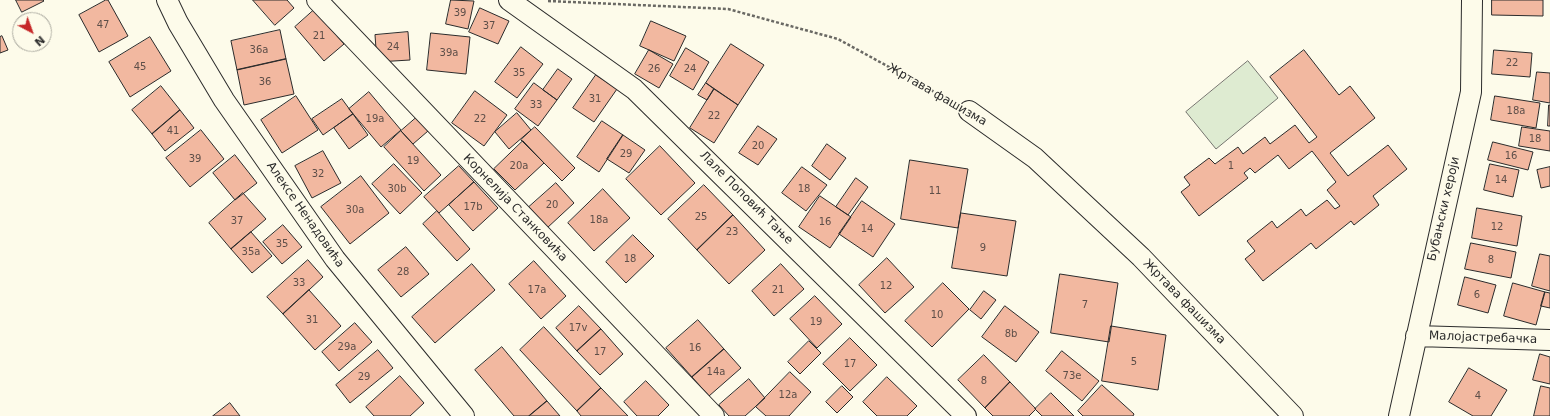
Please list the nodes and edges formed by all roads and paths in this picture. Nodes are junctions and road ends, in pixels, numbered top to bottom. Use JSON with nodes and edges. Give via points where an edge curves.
{"nodes":[{"id":1,"x":167,"y":0,"type":"edge"},
{"id":2,"x":317,"y":0,"type":"edge"},
{"id":3,"x":509,"y":0,"type":"edge"},
{"id":4,"x":1472,"y":0,"type":"edge"},
{"id":5,"x":546,"y":1,"type":"dead end"},
{"id":6,"x":969,"y":111,"type":"joint"},
{"id":7,"x":1416,"y":336,"type":"junction"},
{"id":8,"x":1550,"y":340,"type":"edge"},
{"id":9,"x":464,"y":416,"type":"edge"},
{"id":10,"x":714,"y":416,"type":"edge"},
{"id":11,"x":966,"y":416,"type":"edge"},
{"id":12,"x":1293,"y":416,"type":"edge"},
{"id":13,"x":1399,"y":416,"type":"edge"}],
"edges":[{"from":1,"to":9,"type":"street","name":"Алексе Ненадовића","via":[[224,100],[335,259]]},
{"from":2,"to":10,"type":"street","name":"Корнелија Станковића"},
{"from":3,"to":11,"type":"street","name":"Лале Поповић Тање","via":[[634,89]]},
{"from":4,"to":7,"type":"street","name":"Бубањски хероји","via":[[1471,92]]},
{"from":5,"to":6,"type":"path","name":"Жртава фашизма","via":[[728,10],[838,39]]},
{"from":6,"to":12,"type":"street","name":"Жртава фашизма","via":[[1035,158],[1141,257]]},
{"from":7,"to":8,"type":"street","name":"Малојастребачка"},
{"from":7,"to":13,"type":"street","name":"Бубањски хероји"}]}
